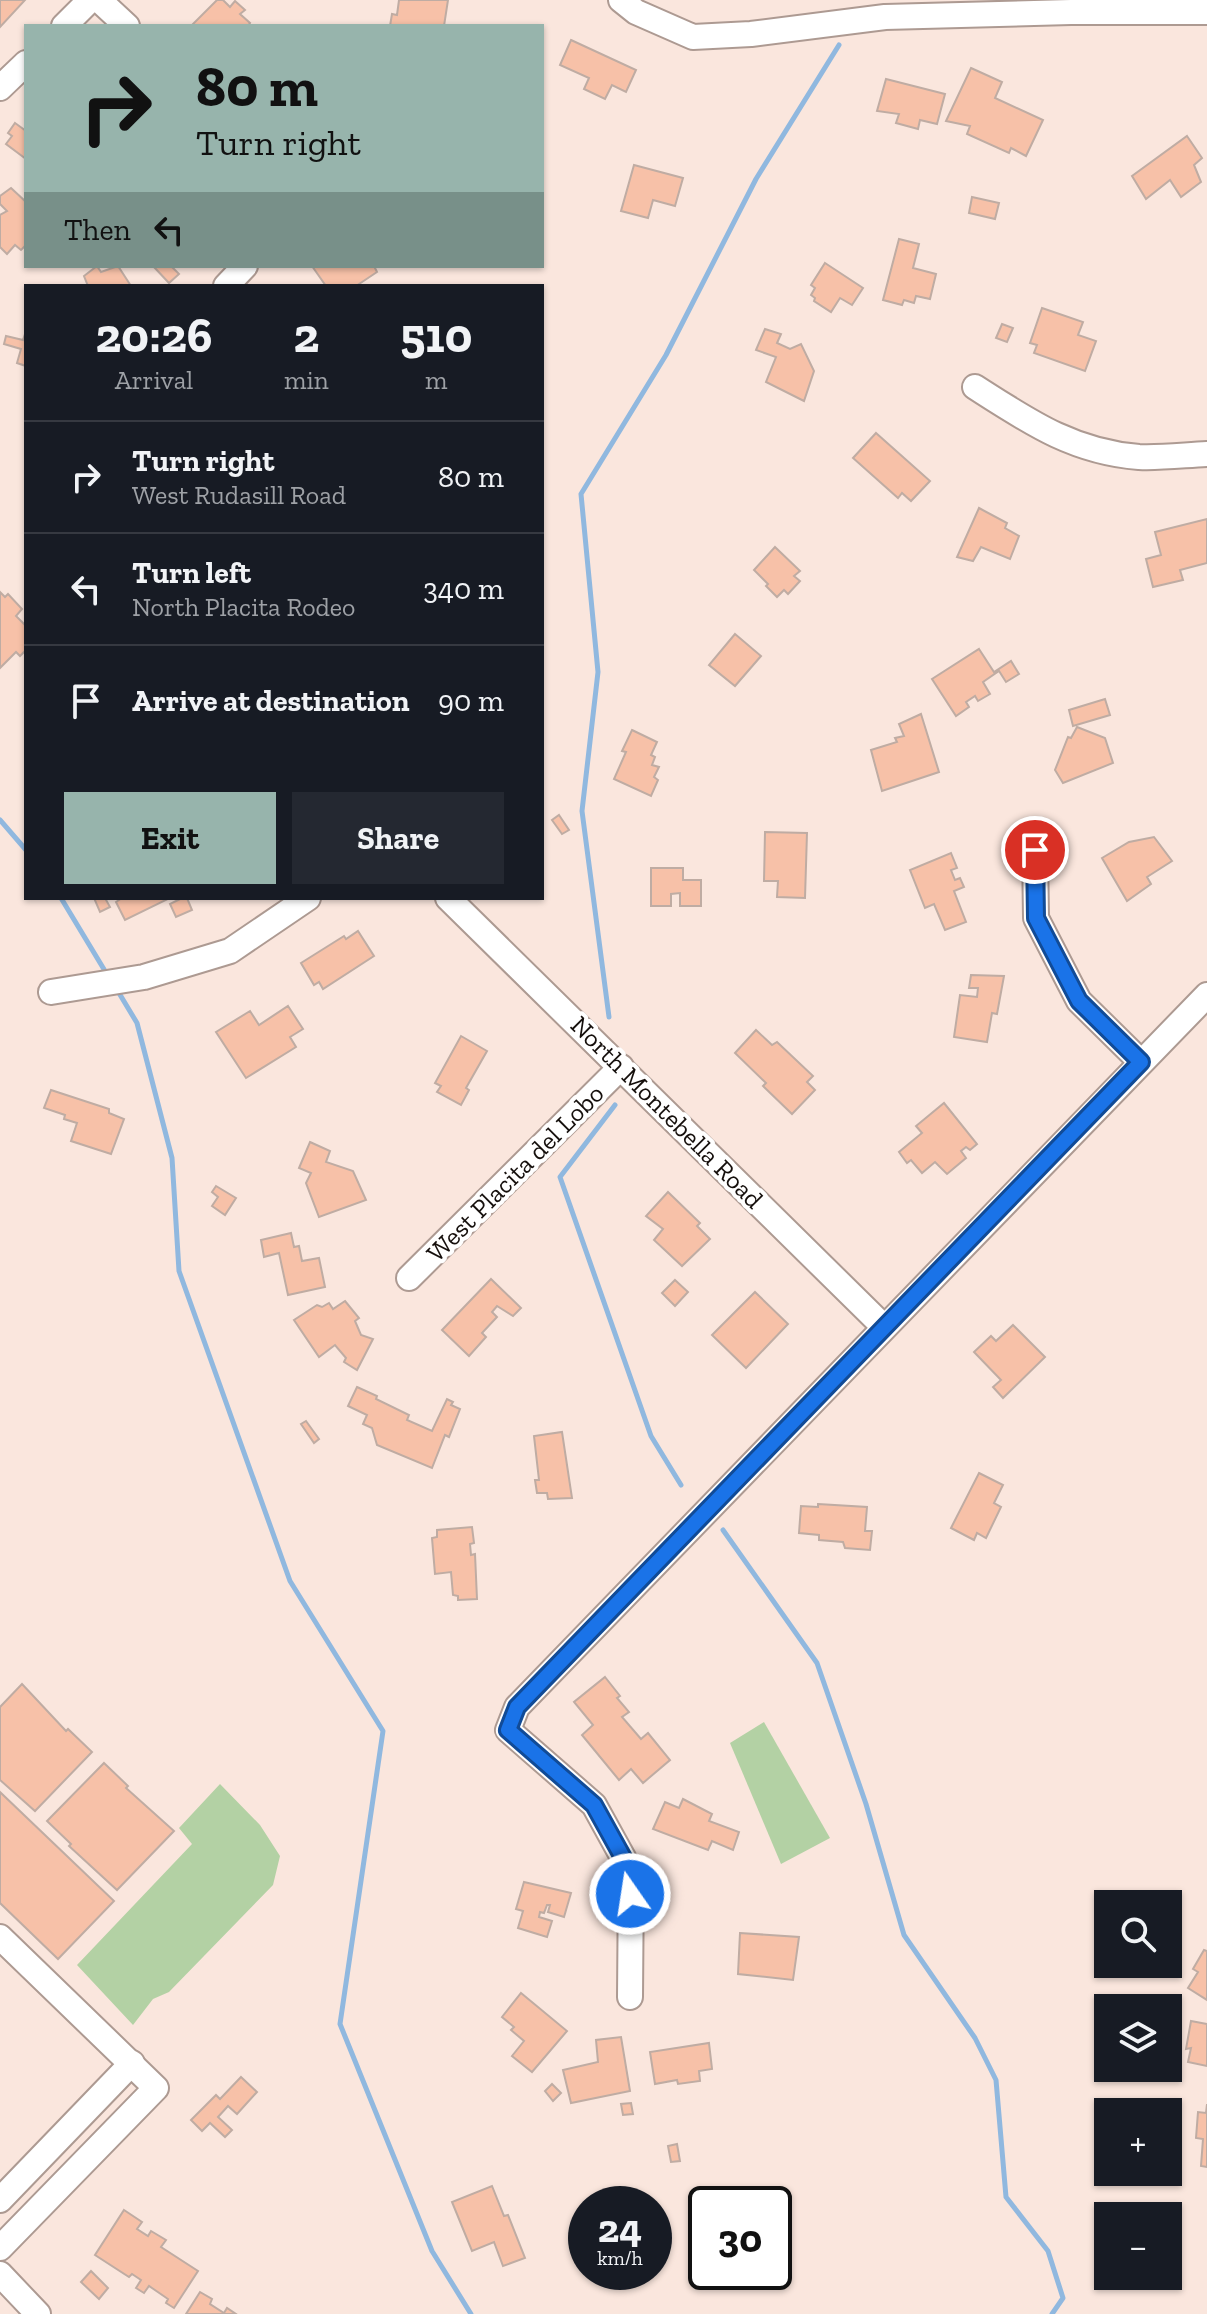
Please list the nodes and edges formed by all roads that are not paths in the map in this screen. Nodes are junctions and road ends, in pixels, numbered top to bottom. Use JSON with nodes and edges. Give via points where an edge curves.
{"nodes":[{"id":1,"x":90,"y":0,"type":"edge"},
{"id":2,"x":99,"y":0,"type":"edge"},
{"id":3,"x":633,"y":4,"type":"edge"},
{"id":4,"x":1070,"y":6,"type":"edge"},
{"id":5,"x":1207,"y":12,"type":"edge"},
{"id":6,"x":66,"y":24,"type":"edge"},
{"id":7,"x":125,"y":24,"type":"edge"},
{"id":8,"x":24,"y":65,"type":"edge"},
{"id":9,"x":0,"y":88,"type":"edge"},
{"id":10,"x":243,"y":268,"type":"edge"},
{"id":11,"x":228,"y":284,"type":"edge"},
{"id":12,"x":975,"y":387,"type":"dead end"},
{"id":13,"x":1207,"y":454,"type":"edge"},
{"id":14,"x":1035,"y":850,"type":"dead end"},
{"id":15,"x":305,"y":900,"type":"edge"},
{"id":16,"x":455,"y":900,"type":"edge"},
{"id":17,"x":51,"y":992,"type":"dead end"},
{"id":18,"x":1207,"y":995,"type":"edge"},
{"id":19,"x":1141,"y":1062,"type":"junction"},
{"id":20,"x":621,"y":1067,"type":"junction"},
{"id":21,"x":409,"y":1278,"type":"dead end"},
{"id":22,"x":884,"y":1327,"type":"junction"},
{"id":23,"x":0,"y":1937,"type":"edge"},
{"id":24,"x":630,"y":1997,"type":"dead end"},
{"id":25,"x":132,"y":2063,"type":"junction"},
{"id":26,"x":0,"y":2200,"type":"edge"},
{"id":27,"x":0,"y":2248,"type":"edge"},
{"id":28,"x":0,"y":2274,"type":"edge"},
{"id":29,"x":38,"y":2314,"type":"edge"}],
"edges":[{"from":1,"to":6,"type":"street"},
{"from":2,"to":7,"type":"street"},
{"from":3,"to":4,"type":"street","via":[[693,37],[885,17]]},
{"from":4,"to":5,"type":"street"},
{"from":8,"to":9,"type":"street"},
{"from":10,"to":11,"type":"street"},
{"from":12,"to":13,"type":"street","via":[[1071,443],[1138,457]]},
{"from":14,"to":19,"type":"street","via":[[1036,918],[1079,1001]]},
{"from":15,"to":17,"type":"street","via":[[230,951],[144,977]]},
{"from":16,"to":20,"type":"street","name":"North Montebella Road"},
{"from":18,"to":19,"type":"street"},
{"from":19,"to":22,"type":"street"},
{"from":20,"to":21,"type":"street","name":"West Placita del Lobo"},
{"from":20,"to":22,"type":"street","name":"North Montebella Road"},
{"from":22,"to":24,"type":"street","via":[[517,1707],[508,1730],[594,1805],[631,1872]]},
{"from":23,"to":25,"type":"street"},
{"from":25,"to":26,"type":"street"},
{"from":25,"to":27,"type":"street","via":[[156,2088]]},
{"from":28,"to":29,"type":"street"}]}
